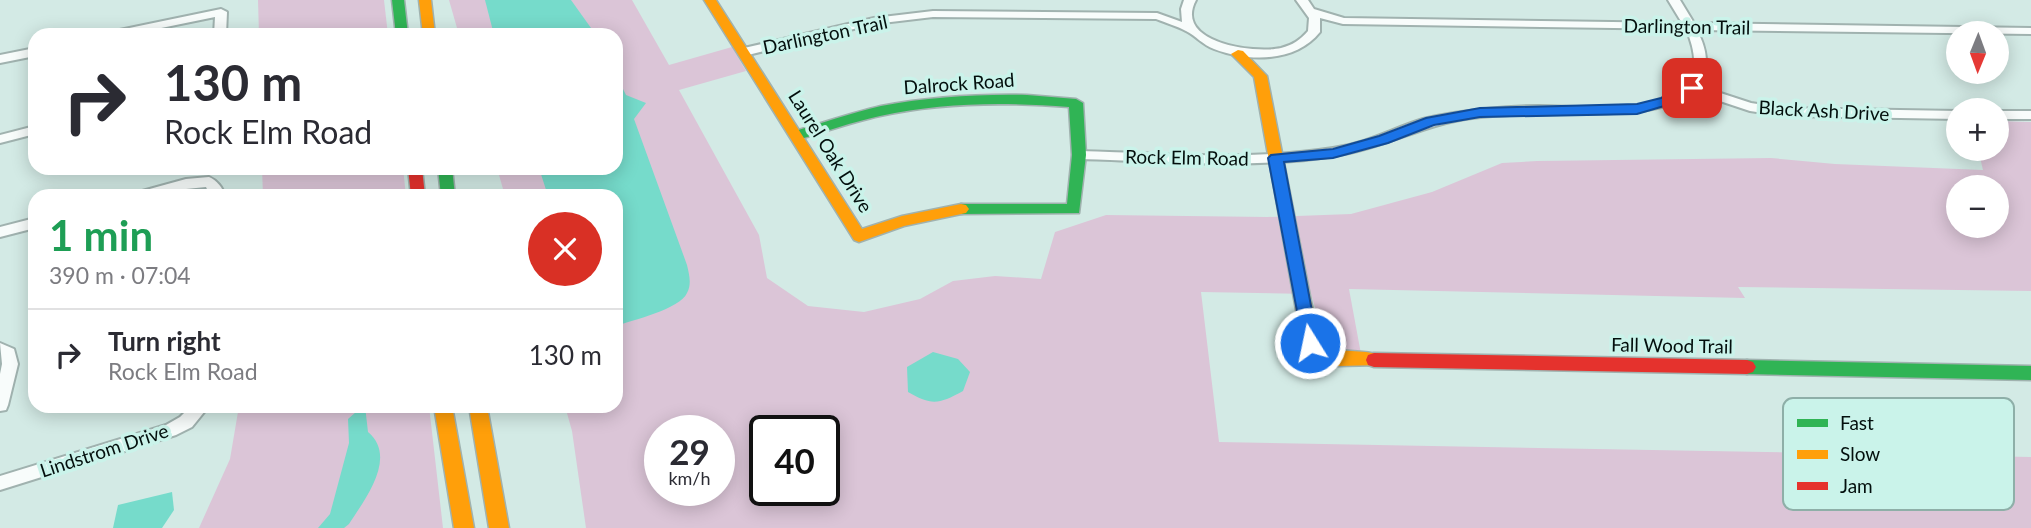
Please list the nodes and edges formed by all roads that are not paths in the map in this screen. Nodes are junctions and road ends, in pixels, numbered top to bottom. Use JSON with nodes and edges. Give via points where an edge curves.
{"nodes":[{"id":1,"x":398,"y":0,"type":"edge"},
{"id":2,"x":425,"y":0,"type":"edge"},
{"id":3,"x":710,"y":0,"type":"edge"},
{"id":4,"x":1302,"y":0,"type":"edge"},
{"id":5,"x":1674,"y":0,"type":"edge"},
{"id":6,"x":1188,"y":2,"type":"edge"},
{"id":7,"x":1312,"y":12,"type":"junction"},
{"id":8,"x":1157,"y":16,"type":"junction"},
{"id":9,"x":1343,"y":21,"type":"junction"},
{"id":10,"x":1690,"y":26,"type":"junction"},
{"id":11,"x":144,"y":28,"type":"edge"},
{"id":12,"x":220,"y":28,"type":"edge"},
{"id":13,"x":401,"y":28,"type":"edge"},
{"id":14,"x":428,"y":28,"type":"edge"},
{"id":15,"x":1191,"y":29,"type":"junction"},
{"id":16,"x":1313,"y":31,"type":"junction"},
{"id":17,"x":2031,"y":31,"type":"edge"},
{"id":18,"x":744,"y":52,"type":"junction"},
{"id":19,"x":28,"y":53,"type":"edge"},
{"id":20,"x":1238,"y":54,"type":"junction"},
{"id":21,"x":1274,"y":55,"type":"junction"},
{"id":22,"x":0,"y":59,"type":"edge"},
{"id":23,"x":1260,"y":76,"type":"junction"},
{"id":24,"x":1692,"y":88,"type":"junction"},
{"id":25,"x":1946,"y":115,"type":"edge"},
{"id":26,"x":2009,"y":115,"type":"edge"},
{"id":27,"x":2031,"y":115,"type":"edge"},
{"id":28,"x":28,"y":132,"type":"edge"},
{"id":29,"x":797,"y":135,"type":"junction"},
{"id":30,"x":0,"y":139,"type":"edge"},
{"id":31,"x":1079,"y":155,"type":"junction"},
{"id":32,"x":1276,"y":158,"type":"junction"},
{"id":33,"x":167,"y":189,"type":"edge"},
{"id":34,"x":215,"y":189,"type":"edge"},
{"id":35,"x":28,"y":225,"type":"edge"},
{"id":36,"x":0,"y":232,"type":"edge"},
{"id":37,"x":0,"y":349,"type":"edge"},
{"id":38,"x":2031,"y":373,"type":"edge"},
{"id":39,"x":0,"y":405,"type":"edge"},
{"id":40,"x":194,"y":413,"type":"edge"},
{"id":41,"x":444,"y":413,"type":"edge"},
{"id":42,"x":479,"y":413,"type":"edge"},
{"id":43,"x":0,"y":483,"type":"edge"},
{"id":44,"x":464,"y":528,"type":"edge"},
{"id":45,"x":499,"y":528,"type":"edge"}],
"edges":[{"from":1,"to":13,"type":"street"},
{"from":2,"to":14,"type":"street"},
{"from":3,"to":18,"type":"street","name":"Laurel Oak Drive"},
{"from":4,"to":7,"type":"street"},
{"from":5,"to":10,"type":"street"},
{"from":6,"to":8,"type":"street","name":"Darlington Trail"},
{"from":6,"to":15,"type":"street","via":[[1186,20]]},
{"from":7,"to":9,"type":"street","name":"Darlington Trail"},
{"from":7,"to":16,"type":"street"},
{"from":8,"to":15,"type":"street","name":"Darlington Trail"},
{"from":8,"to":18,"type":"street","name":"Darlington Trail","via":[[933,14],[874,21]]},
{"from":9,"to":10,"type":"street","name":"Darlington Trail"},
{"from":9,"to":16,"type":"street","name":"Darlington Trail"},
{"from":10,"to":17,"type":"street","name":"Darlington Trail"},
{"from":10,"to":24,"type":"street","via":[[1701,60]]},
{"from":11,"to":12,"type":"street","via":[[221,12]]},
{"from":15,"to":20,"type":"street","name":"Darlington Trail","via":[[1202,40]]},
{"from":16,"to":21,"type":"street","name":"Darlington Trail","via":[[1300,46]]},
{"from":18,"to":29,"type":"street","name":"Laurel Oak Drive"},
{"from":19,"to":22,"type":"street"},
{"from":20,"to":21,"type":"street","name":"Darlington Trail"},
{"from":20,"to":23,"type":"street"},
{"from":21,"to":23,"type":"street"},
{"from":23,"to":32,"type":"street"},
{"from":24,"to":25,"type":"street","name":"Black Ash Drive","via":[[1750,107],[1784,112]]},
{"from":24,"to":32,"type":"street","name":"Rock Elm Road","via":[[1637,109],[1480,113],[1431,121],[1333,153]]},
{"from":26,"to":27,"type":"street"},
{"from":28,"to":30,"type":"street"},
{"from":29,"to":31,"type":"street","name":"Dalrock Road","via":[[883,110],[946,101],[1068,102],[1076,103]]},
{"from":29,"to":31,"type":"street","name":"Laurel Oak Drive","via":[[859,236],[958,209],[1074,209]]},
{"from":31,"to":32,"type":"street","name":"Rock Elm Road"},
{"from":32,"to":38,"type":"street","name":"Fall Wood Trail","via":[[1310,343],[1314,352],[1338,359]]},
{"from":33,"to":34,"type":"street","via":[[209,182]]},
{"from":35,"to":36,"type":"street"},
{"from":37,"to":39,"type":"street","via":[[9,353],[10,364]]},
{"from":40,"to":43,"type":"street","name":"Lindstrom Drive","via":[[170,430]]},
{"from":41,"to":44,"type":"street"},
{"from":42,"to":45,"type":"street"}]}
